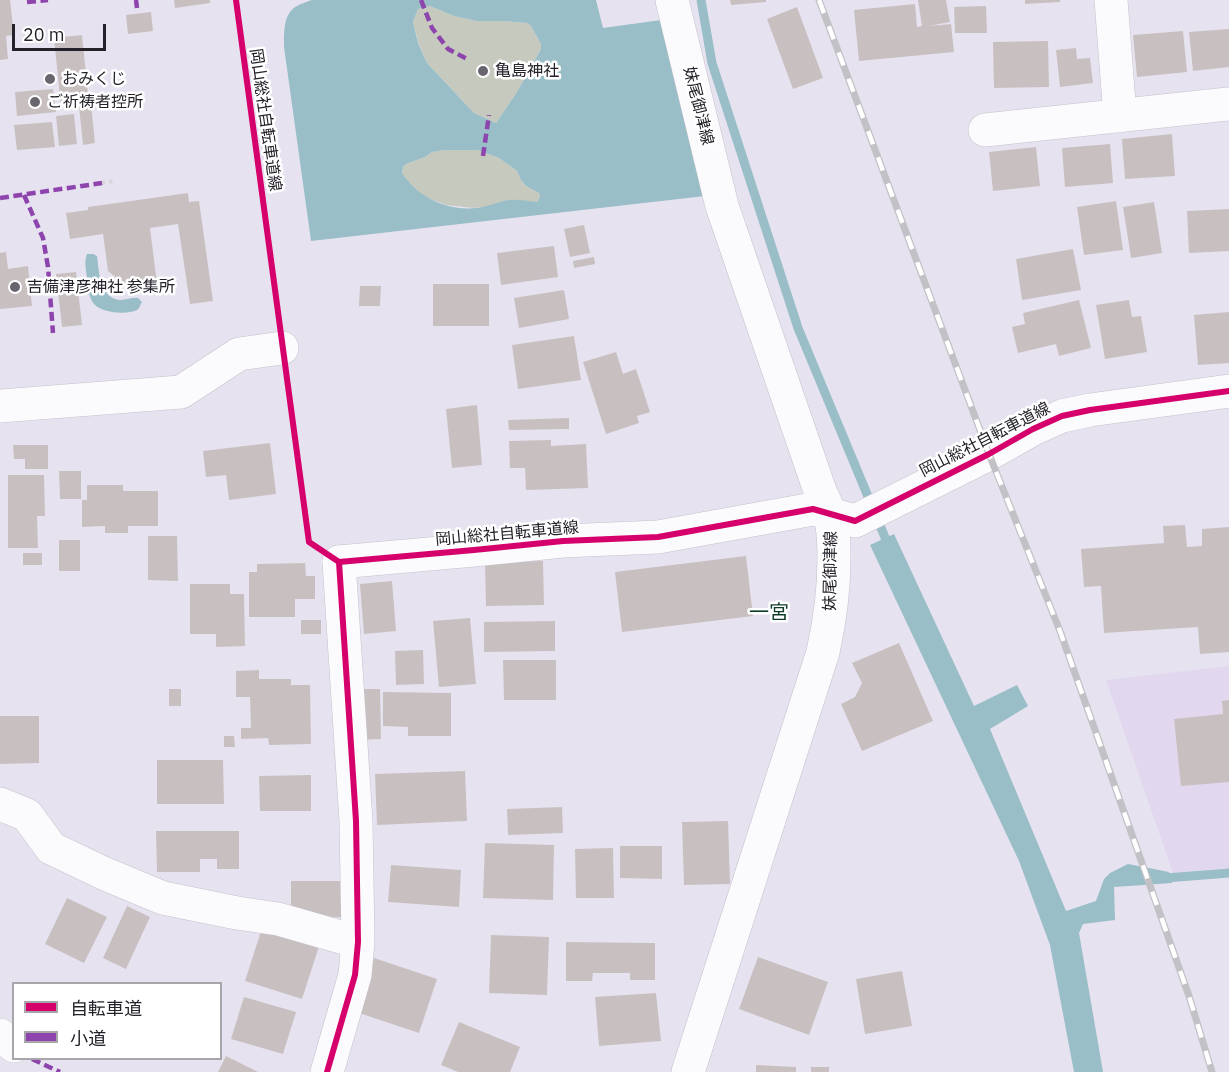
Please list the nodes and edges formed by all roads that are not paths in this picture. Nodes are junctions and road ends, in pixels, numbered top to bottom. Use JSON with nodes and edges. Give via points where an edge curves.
{"nodes":[{"id":1,"x":672,"y":0,"type":"edge"},
{"id":2,"x":1111,"y":0,"type":"edge"},
{"id":3,"x":1228,"y":104,"type":"edge"},
{"id":4,"x":1120,"y":116,"type":"junction"},
{"id":5,"x":985,"y":130,"type":"dead end"},
{"id":6,"x":282,"y":348,"type":"dead end"},
{"id":7,"x":1229,"y":391,"type":"edge"},
{"id":8,"x":0,"y":406,"type":"edge"},
{"id":9,"x":843,"y":518,"type":"junction"},
{"id":10,"x":0,"y":804,"type":"edge"},
{"id":11,"x":358,"y":942,"type":"junction"},
{"id":12,"x":0,"y":1035,"type":"edge"},
{"id":13,"x":12,"y":1044,"type":"edge"},
{"id":14,"x":327,"y":1072,"type":"edge"},
{"id":15,"x":688,"y":1072,"type":"edge"}],
"edges":[{"from":1,"to":9,"type":"main road","name":"妹尾御津線","via":[[722,206],[816,480]]},
{"from":2,"to":4,"type":"main road"},
{"from":3,"to":4,"type":"main road"},
{"from":4,"to":5,"type":"main road"},
{"from":6,"to":8,"type":"main road","via":[[238,354],[181,392]]},
{"from":7,"to":9,"type":"main road","name":"岡山総社自転車道線","via":[[1062,416],[894,502]]},
{"from":9,"to":11,"type":"main road","name":"岡山総社自転車道線","via":[[813,509],[657,537],[562,541],[339,562],[356,821]]},
{"from":9,"to":15,"type":"main road","name":"妹尾御津線","via":[[833,537],[834,591],[823,652]]},
{"from":10,"to":11,"type":"main road","via":[[27,815],[51,848],[164,898],[278,919]]},
{"from":11,"to":14,"type":"main road","via":[[355,975]]},
{"from":12,"to":13,"type":"main road"}]}
